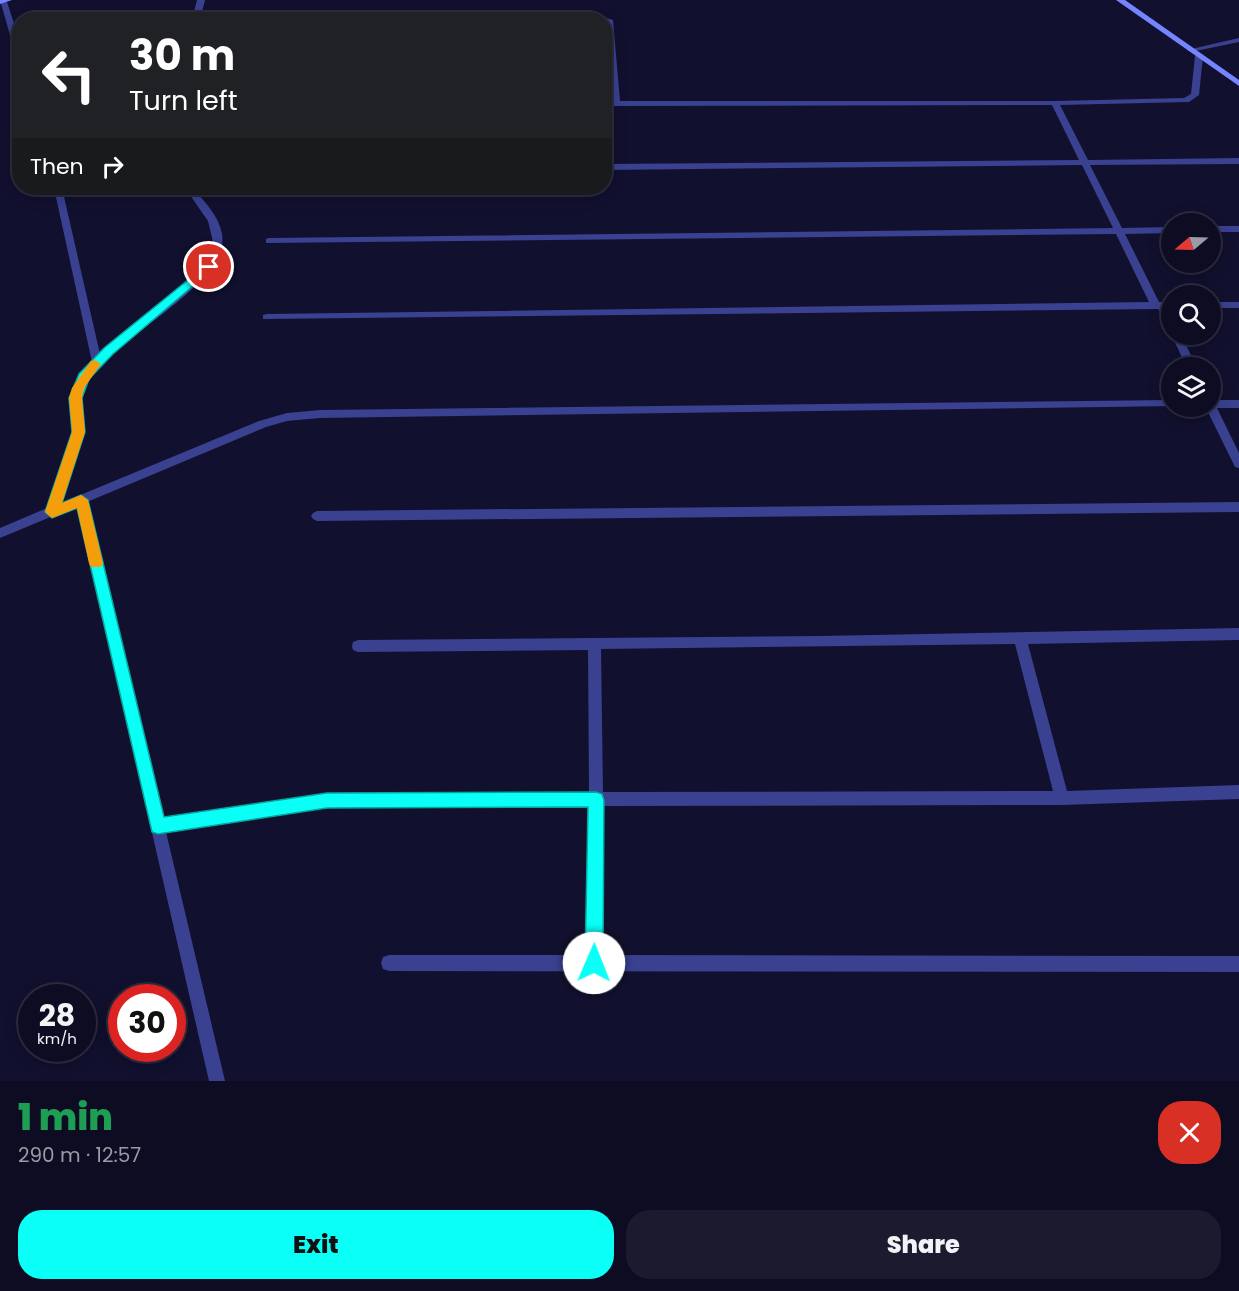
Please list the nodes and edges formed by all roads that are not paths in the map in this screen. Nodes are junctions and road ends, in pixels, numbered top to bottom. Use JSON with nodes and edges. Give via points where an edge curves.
{"nodes":[{"id":1,"x":1120,"y":0,"type":"edge"},
{"id":2,"x":4,"y":1,"type":"edge"},
{"id":3,"x":12,"y":28,"type":"edge"},
{"id":4,"x":1239,"y":40,"type":"edge"},
{"id":5,"x":1195,"y":53,"type":"junction"},
{"id":6,"x":612,"y":56,"type":"edge"},
{"id":7,"x":1239,"y":84,"type":"edge"},
{"id":8,"x":1055,"y":103,"type":"junction"},
{"id":9,"x":612,"y":104,"type":"edge"},
{"id":10,"x":616,"y":104,"type":"junction"},
{"id":11,"x":1239,"y":161,"type":"edge"},
{"id":12,"x":1085,"y":162,"type":"junction"},
{"id":13,"x":612,"y":167,"type":"edge"},
{"id":14,"x":60,"y":195,"type":"edge"},
{"id":15,"x":194,"y":195,"type":"edge"},
{"id":16,"x":1221,"y":229,"type":"edge"},
{"id":17,"x":1239,"y":229,"type":"edge"},
{"id":18,"x":1119,"y":230,"type":"junction"},
{"id":19,"x":1161,"y":230,"type":"edge"},
{"id":20,"x":269,"y":241,"type":"dead end"},
{"id":21,"x":1161,"y":303,"type":"edge"},
{"id":22,"x":1221,"y":305,"type":"edge"},
{"id":23,"x":1239,"y":305,"type":"edge"},
{"id":24,"x":1161,"y":306,"type":"edge"},
{"id":25,"x":267,"y":317,"type":"dead end"},
{"id":26,"x":97,"y":362,"type":"junction"},
{"id":27,"x":1161,"y":404,"type":"edge"},
{"id":28,"x":1239,"y":404,"type":"edge"},
{"id":29,"x":1221,"y":405,"type":"edge"},
{"id":30,"x":1216,"y":417,"type":"edge"},
{"id":31,"x":1239,"y":465,"type":"edge"},
{"id":32,"x":81,"y":500,"type":"junction"},
{"id":33,"x":1239,"y":507,"type":"edge"},
{"id":34,"x":52,"y":512,"type":"junction"},
{"id":35,"x":317,"y":516,"type":"dead end"},
{"id":36,"x":0,"y":533,"type":"edge"},
{"id":37,"x":1239,"y":634,"type":"edge"},
{"id":38,"x":1020,"y":638,"type":"junction"},
{"id":39,"x":594,"y":644,"type":"junction"},
{"id":40,"x":358,"y":646,"type":"dead end"},
{"id":41,"x":1239,"y":792,"type":"edge"},
{"id":42,"x":1062,"y":798,"type":"junction"},
{"id":43,"x":596,"y":800,"type":"junction"},
{"id":44,"x":158,"y":826,"type":"junction"},
{"id":45,"x":389,"y":963,"type":"dead end"},
{"id":46,"x":594,"y":963,"type":"junction"},
{"id":47,"x":1239,"y":964,"type":"edge"},
{"id":48,"x":217,"y":1081,"type":"edge"}],
"edges":[{"from":1,"to":5,"type":"street"},
{"from":2,"to":3,"type":"street"},
{"from":4,"to":5,"type":"street"},
{"from":5,"to":7,"type":"street"},
{"from":5,"to":8,"type":"street","via":[[1192,98]]},
{"from":6,"to":10,"type":"street"},
{"from":8,"to":10,"type":"street"},
{"from":8,"to":12,"type":"street"},
{"from":9,"to":10,"type":"street"},
{"from":11,"to":12,"type":"street"},
{"from":12,"to":13,"type":"street"},
{"from":12,"to":18,"type":"street"},
{"from":14,"to":26,"type":"street"},
{"from":15,"to":26,"type":"street","via":[[218,229],[209,267]]},
{"from":16,"to":17,"type":"street"},
{"from":18,"to":19,"type":"street"},
{"from":18,"to":20,"type":"street"},
{"from":18,"to":21,"type":"street"},
{"from":22,"to":23,"type":"street"},
{"from":24,"to":25,"type":"street"},
{"from":26,"to":34,"type":"street","via":[[75,398],[78,432]]},
{"from":27,"to":32,"type":"street","via":[[320,414],[263,424]]},
{"from":28,"to":29,"type":"street"},
{"from":30,"to":31,"type":"street"},
{"from":32,"to":34,"type":"street"},
{"from":32,"to":44,"type":"street"},
{"from":33,"to":35,"type":"street"},
{"from":34,"to":36,"type":"street"},
{"from":37,"to":38,"type":"street"},
{"from":38,"to":39,"type":"street"},
{"from":38,"to":42,"type":"street"},
{"from":39,"to":40,"type":"street"},
{"from":39,"to":43,"type":"street"},
{"from":41,"to":42,"type":"street"},
{"from":42,"to":43,"type":"street"},
{"from":43,"to":44,"type":"street","via":[[327,800]]},
{"from":43,"to":46,"type":"street"},
{"from":44,"to":48,"type":"street"},
{"from":45,"to":46,"type":"street"},
{"from":46,"to":47,"type":"street"}]}
